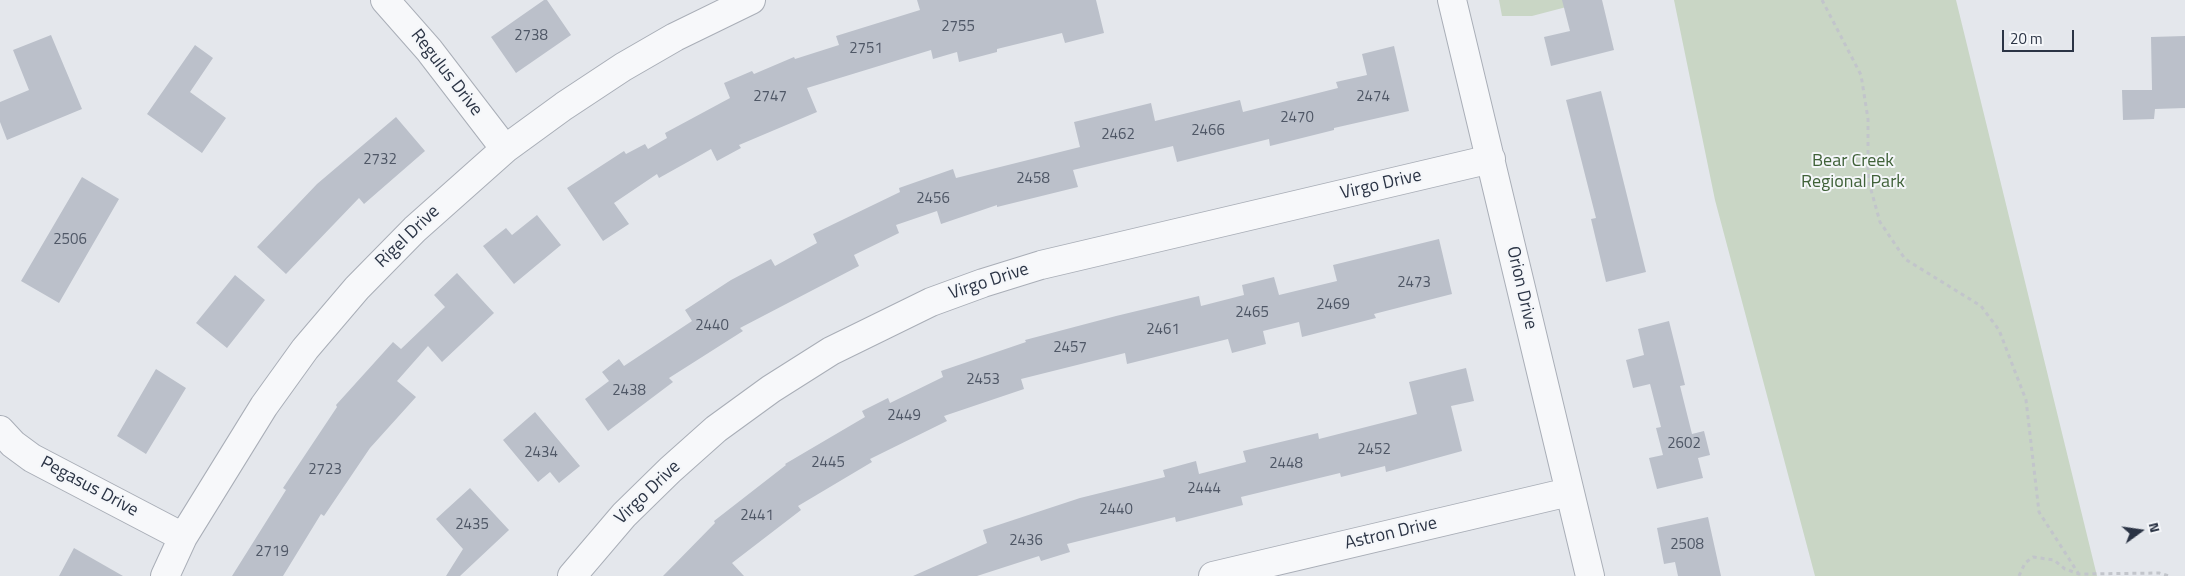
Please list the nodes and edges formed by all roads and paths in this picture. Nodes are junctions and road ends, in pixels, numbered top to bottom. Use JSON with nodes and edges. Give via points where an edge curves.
{"nodes":[{"id":1,"x":385,"y":0,"type":"edge"},
{"id":2,"x":751,"y":0,"type":"edge"},
{"id":3,"x":1452,"y":0,"type":"edge"},
{"id":4,"x":1822,"y":0,"type":"edge"},
{"id":5,"x":505,"y":149,"type":"junction"},
{"id":6,"x":1491,"y":159,"type":"junction"},
{"id":7,"x":0,"y":430,"type":"edge"},
{"id":8,"x":1569,"y":492,"type":"junction"},
{"id":9,"x":183,"y":537,"type":"junction"},
{"id":10,"x":2079,"y":575,"type":"edge"},
{"id":11,"x":165,"y":576,"type":"edge"},
{"id":12,"x":572,"y":576,"type":"edge"},
{"id":13,"x":1213,"y":576,"type":"edge"},
{"id":14,"x":1590,"y":576,"type":"edge"},
{"id":15,"x":2019,"y":576,"type":"edge"},
{"id":16,"x":2169,"y":576,"type":"edge"}],
"edges":[{"from":1,"to":5,"type":"street","name":"Regulus Drive","via":[[429,50]]},
{"from":2,"to":5,"type":"street","name":"Rigel Drive","via":[[675,37],[623,68]]},
{"from":3,"to":6,"type":"street","name":"Orion Drive"},
{"from":4,"to":10,"type":"path","via":[[1861,75],[1868,119],[1868,179],[1880,222],[1905,259],[1981,306],[1999,330],[2026,400],[2039,512]]},
{"from":5,"to":9,"type":"street","name":"Rigel Drive","via":[[415,229],[357,288],[306,349],[264,406]]},
{"from":6,"to":8,"type":"street","name":"Orion Drive"},
{"from":6,"to":12,"type":"street","name":"Virgo Drive","via":[[1040,265],[930,302],[832,351],[771,389],[716,429],[624,515]]},
{"from":7,"to":9,"type":"street","name":"Pegasus Drive","via":[[32,458]]},
{"from":8,"to":13,"type":"street","name":"Astron Drive"},
{"from":8,"to":14,"type":"street","name":"Orion Drive"},
{"from":9,"to":11,"type":"street","name":"Rigel Drive"},
{"from":10,"to":15,"type":"path","via":[[2054,560],[2033,557],[2025,563]]},
{"from":10,"to":16,"type":"path","via":[[2159,573]]}]}
